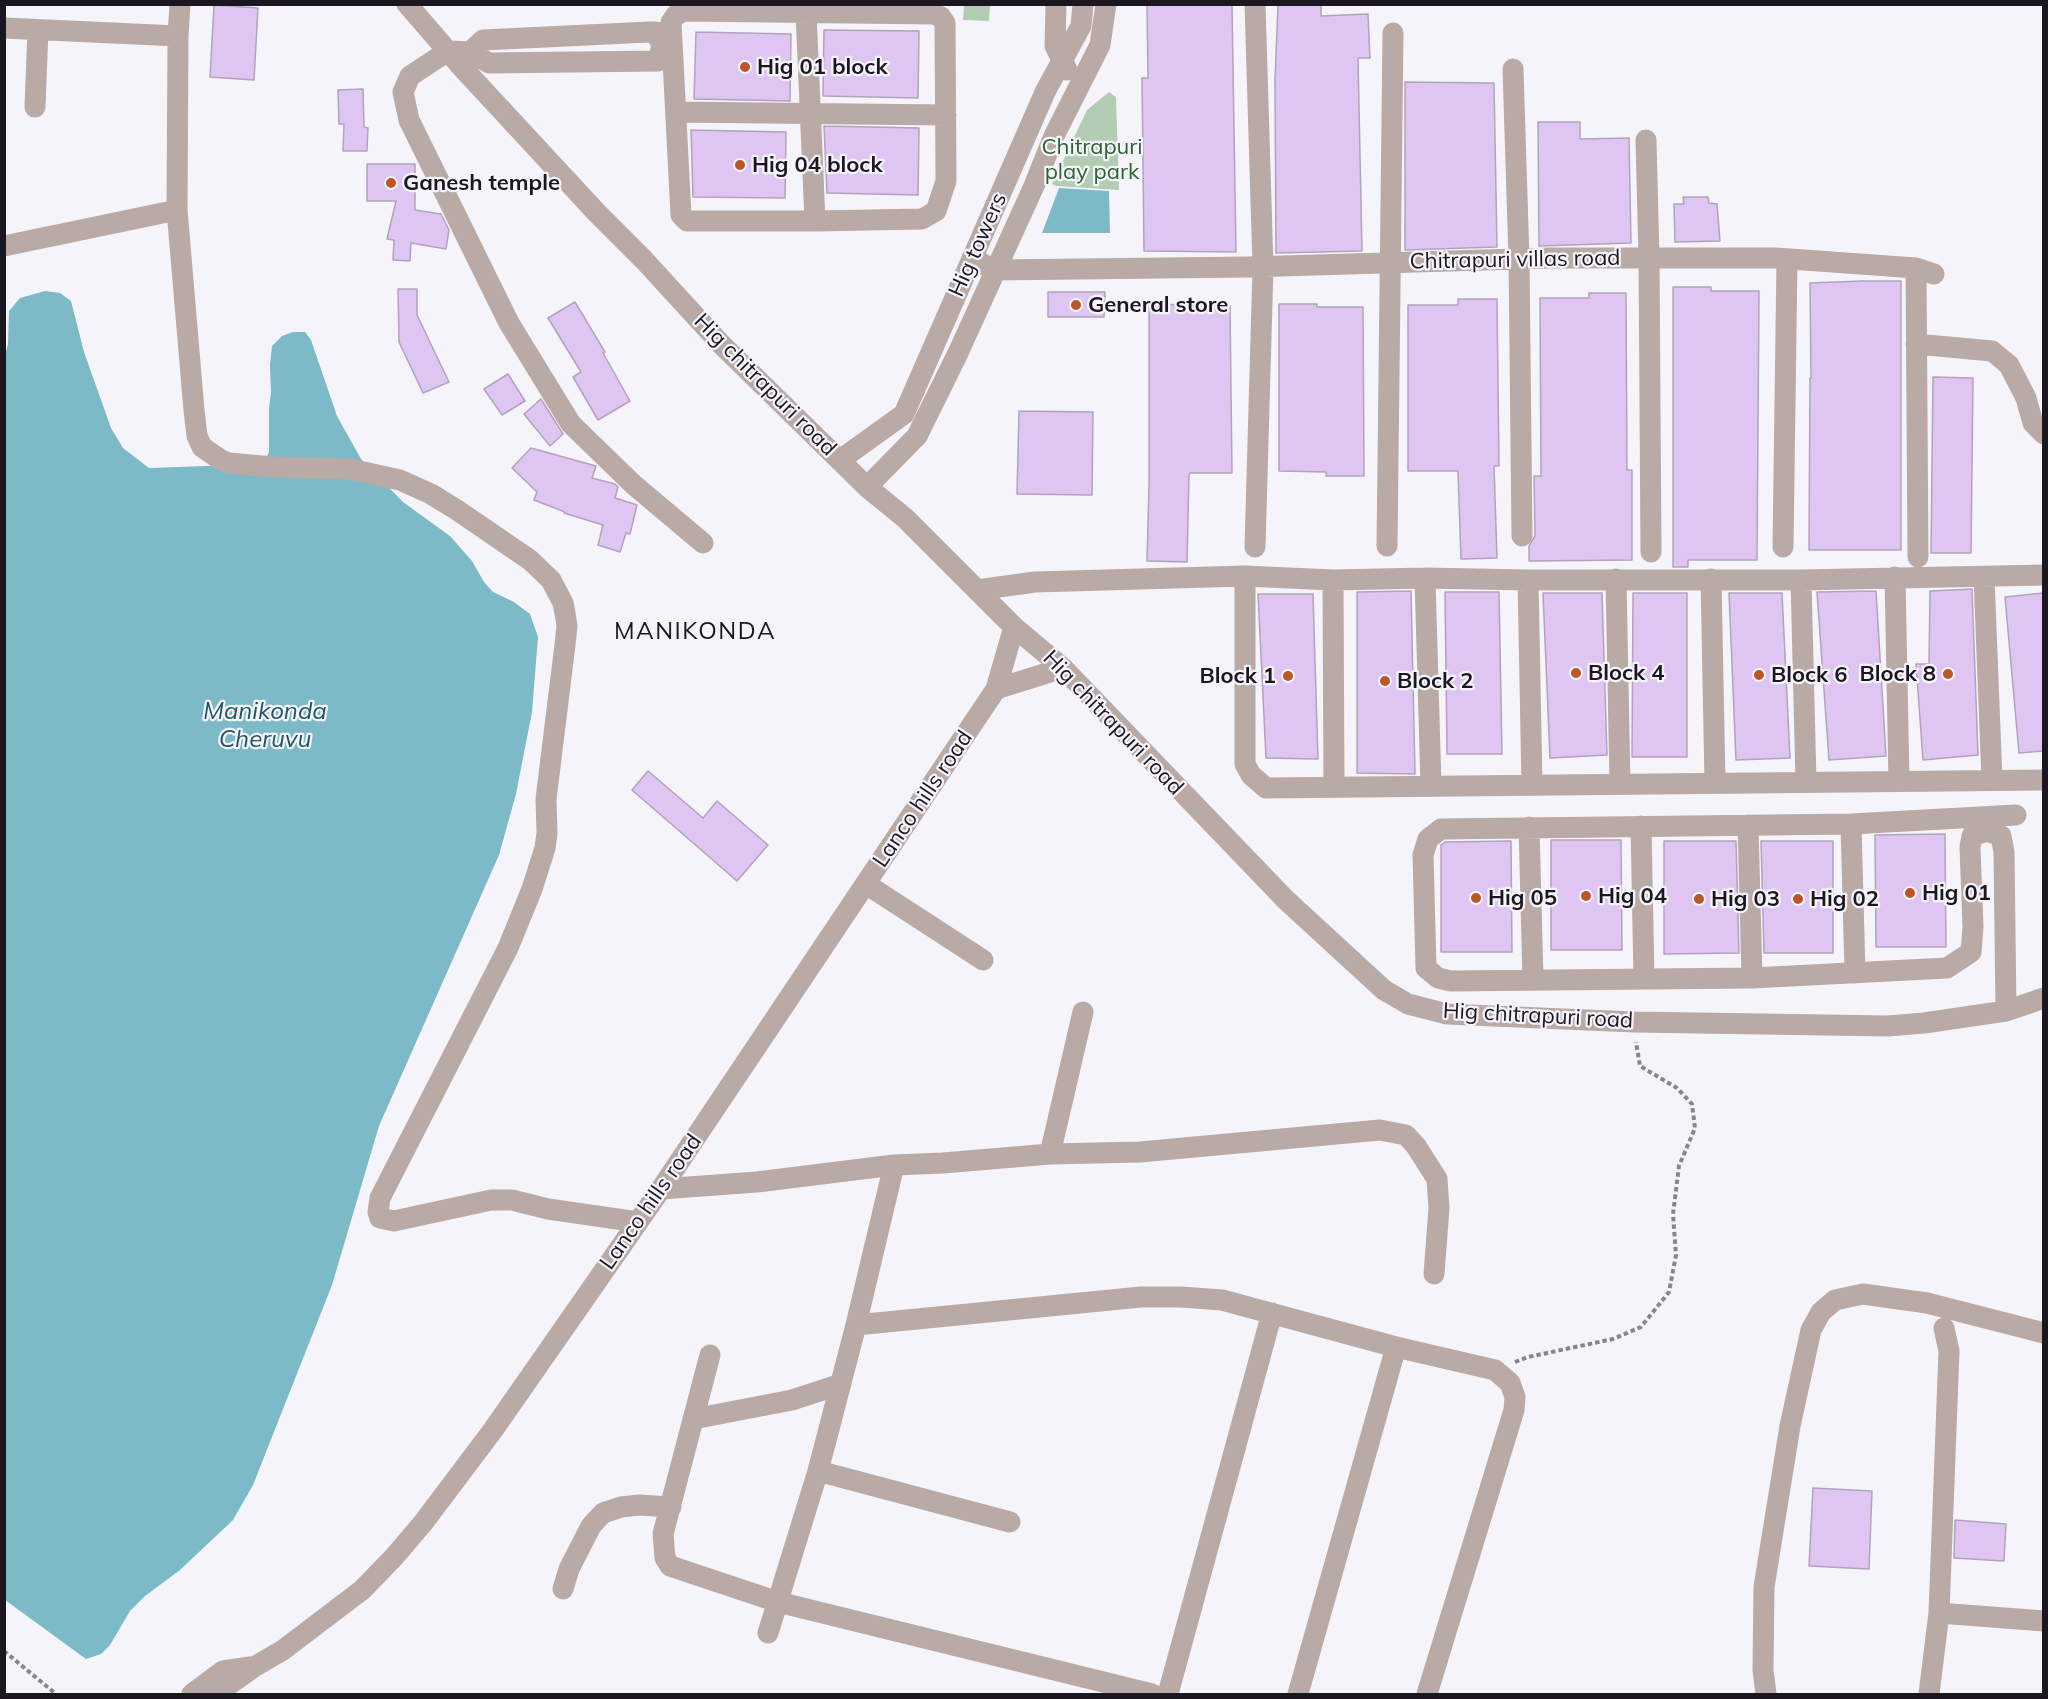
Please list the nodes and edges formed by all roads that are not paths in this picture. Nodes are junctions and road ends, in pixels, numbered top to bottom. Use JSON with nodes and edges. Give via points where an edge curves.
{"nodes":[{"id":1,"x":180,"y":4,"type":"edge"},
{"id":2,"x":406,"y":4,"type":"edge"},
{"id":3,"x":1056,"y":4,"type":"edge"},
{"id":4,"x":1083,"y":4,"type":"edge"},
{"id":5,"x":1106,"y":4,"type":"edge"},
{"id":6,"x":1255,"y":4,"type":"edge"},
{"id":7,"x":806,"y":12,"type":"junction"},
{"id":8,"x":4,"y":28,"type":"edge"},
{"id":9,"x":38,"y":30,"type":"junction"},
{"id":10,"x":1393,"y":33,"type":"dead end"},
{"id":11,"x":178,"y":36,"type":"junction"},
{"id":12,"x":667,"y":46,"type":"junction"},
{"id":13,"x":448,"y":51,"type":"junction"},
{"id":14,"x":470,"y":52,"type":"junction"},
{"id":15,"x":1063,"y":59,"type":"junction"},
{"id":16,"x":1513,"y":69,"type":"dead end"},
{"id":17,"x":1075,"y":92,"type":"junction"},
{"id":18,"x":35,"y":106,"type":"dead end"},
{"id":19,"x":676,"y":112,"type":"junction"},
{"id":20,"x":810,"y":115,"type":"junction"},
{"id":21,"x":946,"y":115,"type":"junction"},
{"id":22,"x":1646,"y":140,"type":"dead end"},
{"id":23,"x":177,"y":210,"type":"junction"},
{"id":24,"x":815,"y":221,"type":"junction"},
{"id":25,"x":4,"y":246,"type":"edge"},
{"id":26,"x":972,"y":258,"type":"junction"},
{"id":27,"x":1649,"y":258,"type":"junction"},
{"id":28,"x":1520,"y":259,"type":"junction"},
{"id":29,"x":1787,"y":259,"type":"junction"},
{"id":30,"x":1392,"y":263,"type":"junction"},
{"id":31,"x":1263,"y":267,"type":"junction"},
{"id":32,"x":994,"y":270,"type":"junction"},
{"id":33,"x":1916,"y":344,"type":"junction"},
{"id":34,"x":2043,"y":434,"type":"edge"},
{"id":35,"x":840,"y":460,"type":"junction"},
{"id":36,"x":867,"y":487,"type":"junction"},
{"id":37,"x":1522,"y":536,"type":"dead end"},
{"id":38,"x":704,"y":543,"type":"dead end"},
{"id":39,"x":1387,"y":546,"type":"dead end"},
{"id":40,"x":1255,"y":547,"type":"dead end"},
{"id":41,"x":1783,"y":547,"type":"dead end"},
{"id":42,"x":1651,"y":552,"type":"dead end"},
{"id":43,"x":1918,"y":557,"type":"dead end"},
{"id":44,"x":2043,"y":575,"type":"edge"},
{"id":45,"x":1245,"y":576,"type":"junction"},
{"id":46,"x":1895,"y":577,"type":"junction"},
{"id":47,"x":1984,"y":577,"type":"junction"},
{"id":48,"x":1425,"y":578,"type":"junction"},
{"id":49,"x":1333,"y":579,"type":"junction"},
{"id":50,"x":1616,"y":579,"type":"junction"},
{"id":51,"x":1711,"y":579,"type":"junction"},
{"id":52,"x":1528,"y":580,"type":"junction"},
{"id":53,"x":1801,"y":580,"type":"junction"},
{"id":54,"x":977,"y":590,"type":"junction"},
{"id":55,"x":1014,"y":627,"type":"junction"},
{"id":56,"x":1063,"y":668,"type":"junction"},
{"id":57,"x":996,"y":689,"type":"junction"},
{"id":58,"x":1992,"y":780,"type":"junction"},
{"id":59,"x":2043,"y":780,"type":"edge"},
{"id":60,"x":1899,"y":781,"type":"junction"},
{"id":61,"x":1806,"y":782,"type":"junction"},
{"id":62,"x":1715,"y":783,"type":"junction"},
{"id":63,"x":1620,"y":784,"type":"junction"},
{"id":64,"x":1532,"y":785,"type":"junction"},
{"id":65,"x":1431,"y":786,"type":"junction"},
{"id":66,"x":1334,"y":787,"type":"junction"},
{"id":67,"x":2016,"y":815,"type":"dead end"},
{"id":68,"x":1851,"y":824,"type":"junction"},
{"id":69,"x":1748,"y":825,"type":"junction"},
{"id":70,"x":1641,"y":826,"type":"junction"},
{"id":71,"x":1529,"y":827,"type":"junction"},
{"id":72,"x":866,"y":884,"type":"junction"},
{"id":73,"x":983,"y":960,"type":"dead end"},
{"id":74,"x":1855,"y":974,"type":"junction"},
{"id":75,"x":1752,"y":978,"type":"junction"},
{"id":76,"x":1533,"y":980,"type":"junction"},
{"id":77,"x":1644,"y":980,"type":"junction"},
{"id":78,"x":2043,"y":998,"type":"edge"},
{"id":79,"x":2006,"y":1011,"type":"junction"},
{"id":80,"x":1083,"y":1012,"type":"dead end"},
{"id":81,"x":1050,"y":1154,"type":"junction"},
{"id":82,"x":894,"y":1165,"type":"junction"},
{"id":83,"x":661,"y":1189,"type":"junction"},
{"id":84,"x":638,"y":1222,"type":"junction"},
{"id":85,"x":1434,"y":1274,"type":"dead end"},
{"id":86,"x":1272,"y":1313,"type":"junction"},
{"id":87,"x":856,"y":1325,"type":"junction"},
{"id":88,"x":1944,"y":1328,"type":"dead end"},
{"id":89,"x":2043,"y":1334,"type":"edge"},
{"id":90,"x":1396,"y":1347,"type":"junction"},
{"id":91,"x":710,"y":1355,"type":"dead end"},
{"id":92,"x":840,"y":1384,"type":"junction"},
{"id":93,"x":693,"y":1419,"type":"junction"},
{"id":94,"x":818,"y":1472,"type":"junction"},
{"id":95,"x":670,"y":1507,"type":"junction"},
{"id":96,"x":1010,"y":1522,"type":"dead end"},
{"id":97,"x":563,"y":1589,"type":"dead end"},
{"id":98,"x":778,"y":1602,"type":"junction"},
{"id":99,"x":1939,"y":1613,"type":"junction"},
{"id":100,"x":2043,"y":1621,"type":"edge"},
{"id":101,"x":768,"y":1633,"type":"dead end"},
{"id":102,"x":254,"y":1667,"type":"junction"},
{"id":103,"x":192,"y":1695,"type":"edge"},
{"id":104,"x":216,"y":1695,"type":"edge"},
{"id":105,"x":1152,"y":1695,"type":"edge"},
{"id":106,"x":1168,"y":1695,"type":"edge"},
{"id":107,"x":1298,"y":1695,"type":"edge"},
{"id":108,"x":1427,"y":1695,"type":"edge"},
{"id":109,"x":1766,"y":1695,"type":"edge"},
{"id":110,"x":1929,"y":1695,"type":"edge"}],
"edges":[{"from":1,"to":11,"type":"street"},
{"from":2,"to":13,"type":"street","name":"Hig chitrapuri road"},
{"from":3,"to":15,"type":"street","via":[[1055,46]]},
{"from":4,"to":15,"type":"street","name":"Hig towers","via":[[1081,26]]},
{"from":5,"to":17,"type":"street","via":[[1101,45]]},
{"from":6,"to":31,"type":"street"},
{"from":7,"to":12,"type":"street","via":[[684,11],[671,22]]},
{"from":7,"to":20,"type":"street"},
{"from":7,"to":21,"type":"street","via":[[941,17],[945,23]]},
{"from":8,"to":9,"type":"street"},
{"from":9,"to":11,"type":"street"},
{"from":9,"to":18,"type":"street"},
{"from":10,"to":30,"type":"street"},
{"from":11,"to":23,"type":"street"},
{"from":12,"to":14,"type":"street","via":[[658,61],[489,63]]},
{"from":12,"to":14,"type":"street","via":[[656,32],[649,32],[483,40]]},
{"from":12,"to":19,"type":"street"},
{"from":13,"to":14,"type":"street"},
{"from":13,"to":35,"type":"street","name":"Hig chitrapuri road","via":[[721,344]]},
{"from":13,"to":38,"type":"street","via":[[410,76],[403,92],[409,120],[509,323],[571,424],[634,485]]},
{"from":15,"to":17,"type":"street"},
{"from":15,"to":26,"type":"street","name":"Hig towers"},
{"from":16,"to":28,"type":"street"},
{"from":17,"to":32,"type":"street"},
{"from":19,"to":20,"type":"street"},
{"from":19,"to":24,"type":"street","via":[[681,215],[687,221]]},
{"from":20,"to":21,"type":"street"},
{"from":20,"to":24,"type":"street"},
{"from":21,"to":24,"type":"street","via":[[946,181],[936,211],[922,219]]},
{"from":22,"to":27,"type":"street"},
{"from":23,"to":25,"type":"street"},
{"from":23,"to":84,"type":"street","via":[[194,410],[202,447],[229,462],[350,469],[411,485],[431,494],[530,560],[551,580],[563,603],[567,626],[546,799],[547,833],[532,889],[508,948],[381,1198],[380,1218],[394,1221],[491,1200],[512,1200]]},
{"from":26,"to":32,"type":"street"},
{"from":26,"to":35,"type":"street","name":"Hig towers","via":[[904,414]]},
{"from":27,"to":28,"type":"street","name":"Chitrapuri villas road"},
{"from":27,"to":29,"type":"street","name":"Chitrapuri villas road"},
{"from":27,"to":42,"type":"street"},
{"from":28,"to":30,"type":"street","name":"Chitrapuri villas road"},
{"from":28,"to":37,"type":"street"},
{"from":29,"to":33,"type":"street","name":"Chitrapuri villas road","via":[[1925,271]]},
{"from":29,"to":41,"type":"street"},
{"from":30,"to":31,"type":"street","name":"Chitrapuri villas road"},
{"from":30,"to":39,"type":"street"},
{"from":31,"to":32,"type":"street","name":"Chitrapuri villas road"},
{"from":31,"to":40,"type":"street"},
{"from":32,"to":36,"type":"street","via":[[917,435]]},
{"from":33,"to":34,"type":"street","via":[[1992,351],[2009,364],[2033,423]]},
{"from":33,"to":43,"type":"street"},
{"from":35,"to":36,"type":"street","name":"Hig chitrapuri road"},
{"from":36,"to":54,"type":"street","name":"Hig chitrapuri road","via":[[906,518]]},
{"from":44,"to":47,"type":"street"},
{"from":45,"to":49,"type":"street"},
{"from":45,"to":54,"type":"street","via":[[1035,582]]},
{"from":45,"to":66,"type":"street","via":[[1245,764],[1266,788]]},
{"from":46,"to":47,"type":"street"},
{"from":46,"to":53,"type":"street"},
{"from":46,"to":60,"type":"street"},
{"from":47,"to":58,"type":"street"},
{"from":48,"to":49,"type":"street"},
{"from":48,"to":52,"type":"street"},
{"from":48,"to":65,"type":"street"},
{"from":49,"to":66,"type":"street"},
{"from":50,"to":51,"type":"street"},
{"from":50,"to":52,"type":"street"},
{"from":50,"to":63,"type":"street"},
{"from":51,"to":53,"type":"street"},
{"from":51,"to":62,"type":"street"},
{"from":52,"to":64,"type":"street"},
{"from":53,"to":61,"type":"street"},
{"from":54,"to":55,"type":"street","name":"Hig chitrapuri road"},
{"from":55,"to":56,"type":"street","name":"Hig chitrapuri road"},
{"from":55,"to":57,"type":"street","name":"Lanco hills road"},
{"from":56,"to":57,"type":"street"},
{"from":56,"to":79,"type":"street","name":"Hig chitrapuri road","via":[[1286,900],[1384,990],[1408,1004],[1447,1014],[1888,1026]]},
{"from":57,"to":72,"type":"street","name":"Lanco hills road"},
{"from":58,"to":59,"type":"street"},
{"from":58,"to":60,"type":"street"},
{"from":60,"to":61,"type":"street"},
{"from":61,"to":62,"type":"street"},
{"from":62,"to":63,"type":"street"},
{"from":63,"to":64,"type":"street"},
{"from":64,"to":65,"type":"street"},
{"from":65,"to":66,"type":"street"},
{"from":67,"to":68,"type":"street"},
{"from":68,"to":69,"type":"street"},
{"from":68,"to":74,"type":"street"},
{"from":69,"to":70,"type":"street"},
{"from":69,"to":75,"type":"street"},
{"from":70,"to":71,"type":"street"},
{"from":70,"to":77,"type":"street"},
{"from":71,"to":76,"type":"street"},
{"from":71,"to":76,"type":"street","via":[[1441,829],[1428,839],[1423,855],[1426,968],[1438,978],[1451,981]]},
{"from":72,"to":73,"type":"street"},
{"from":72,"to":83,"type":"street","name":"Lanco hills road"},
{"from":74,"to":75,"type":"street"},
{"from":74,"to":79,"type":"street","via":[[1947,968],[1971,952],[1970,847],[1972,837],[1987,831],[2001,836],[2004,852]]},
{"from":75,"to":77,"type":"street"},
{"from":76,"to":77,"type":"street"},
{"from":78,"to":79,"type":"street","name":"Hig chitrapuri road"},
{"from":80,"to":81,"type":"street"},
{"from":81,"to":82,"type":"street"},
{"from":81,"to":85,"type":"street","via":[[1140,1152],[1380,1130],[1406,1135],[1437,1179]]},
{"from":82,"to":83,"type":"street"},
{"from":82,"to":87,"type":"street"},
{"from":83,"to":84,"type":"street","name":"Lanco hills road"},
{"from":84,"to":102,"type":"street","name":"Lanco hills road","via":[[493,1430],[394,1557],[362,1590]]},
{"from":86,"to":87,"type":"street","via":[[1222,1300],[1141,1297]]},
{"from":86,"to":90,"type":"street"},
{"from":86,"to":106,"type":"street"},
{"from":87,"to":92,"type":"street"},
{"from":88,"to":99,"type":"street","via":[[1949,1351]]},
{"from":89,"to":109,"type":"street","via":[[1927,1303],[1863,1294],[1835,1300],[1821,1312],[1811,1330],[1790,1426],[1764,1587]]},
{"from":90,"to":107,"type":"street"},
{"from":90,"to":108,"type":"street","via":[[1495,1370],[1510,1383],[1515,1396]]},
{"from":91,"to":93,"type":"street"},
{"from":92,"to":93,"type":"street","via":[[792,1400]]},
{"from":92,"to":94,"type":"street"},
{"from":93,"to":95,"type":"street"},
{"from":94,"to":96,"type":"street"},
{"from":94,"to":98,"type":"street"},
{"from":95,"to":97,"type":"street","via":[[639,1505],[603,1513],[591,1526]]},
{"from":95,"to":98,"type":"street","via":[[663,1534],[665,1558],[670,1566]]},
{"from":98,"to":101,"type":"street"},
{"from":98,"to":105,"type":"street"},
{"from":99,"to":100,"type":"street"},
{"from":99,"to":110,"type":"street"},
{"from":102,"to":103,"type":"street","via":[[223,1671]]},
{"from":102,"to":104,"type":"street","name":"Lanco hills road"}]}
